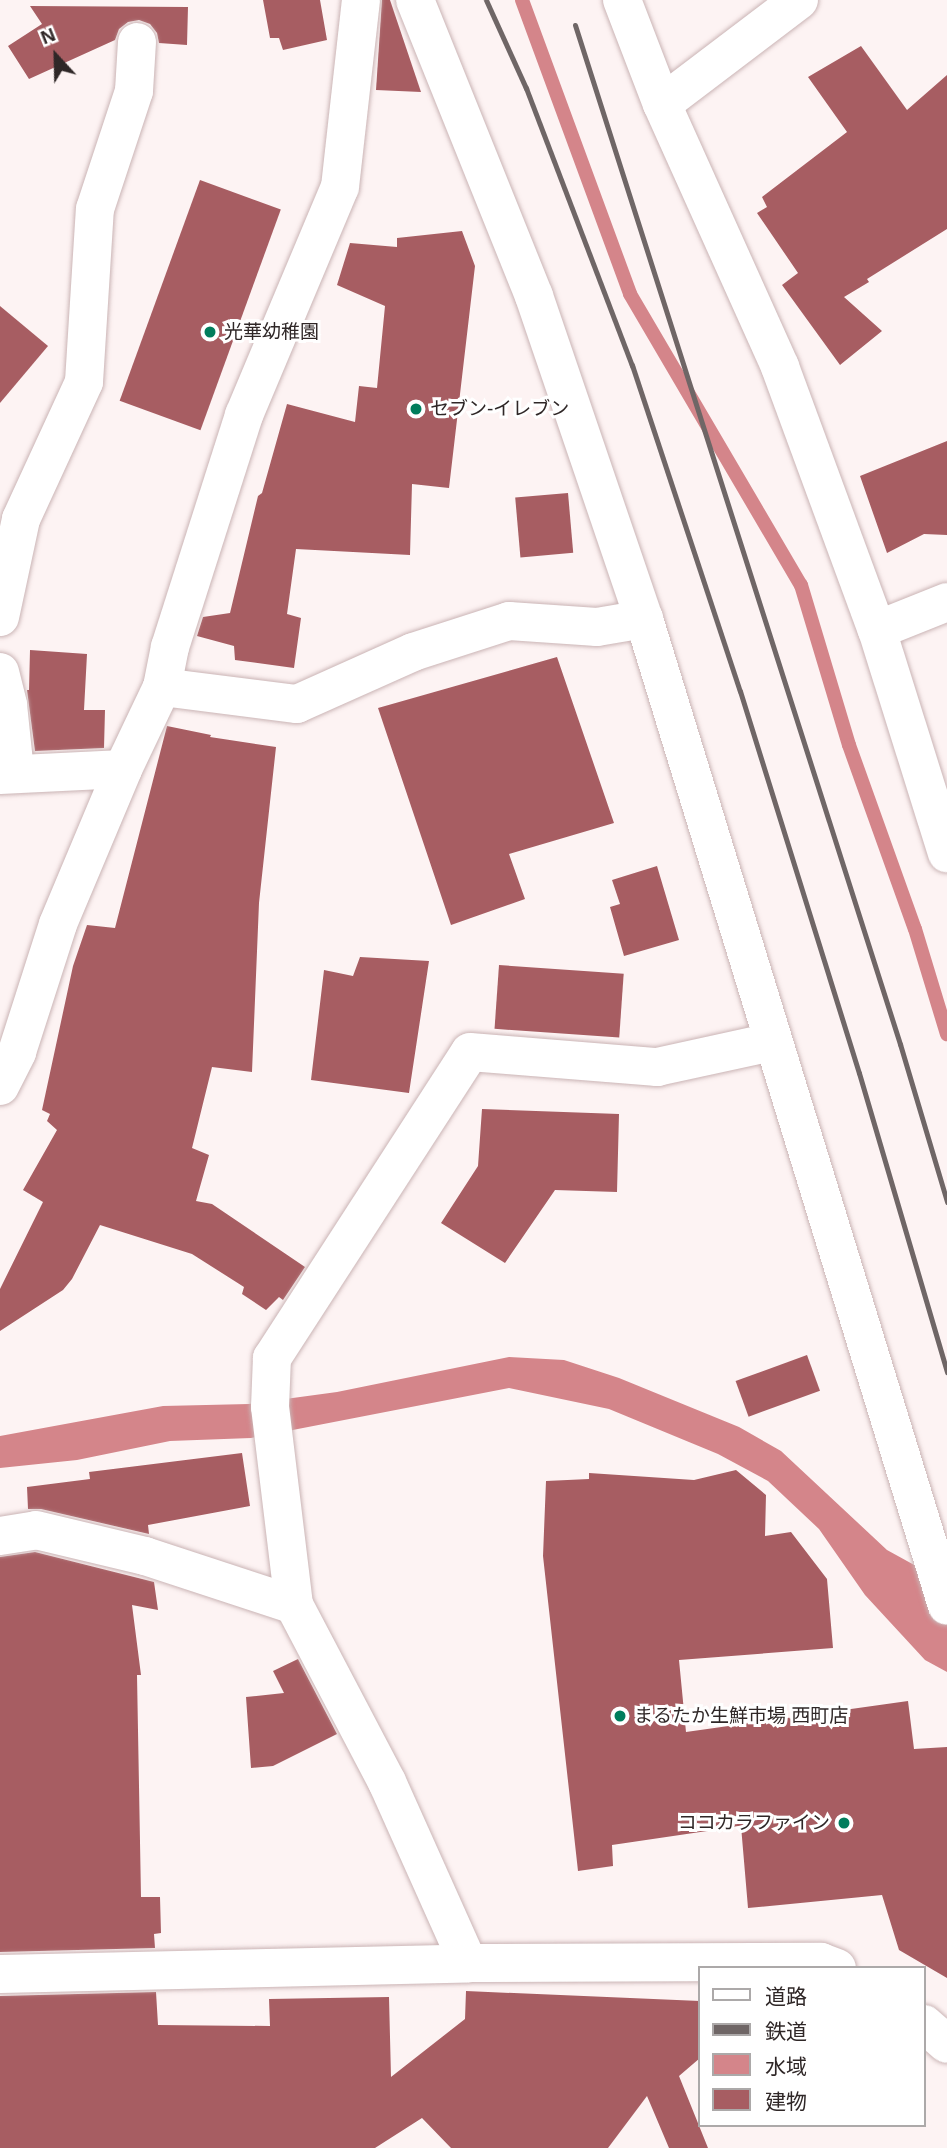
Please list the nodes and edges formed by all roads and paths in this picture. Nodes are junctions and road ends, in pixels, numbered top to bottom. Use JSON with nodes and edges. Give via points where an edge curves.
{"nodes":[{"id":1,"x":361,"y":0,"type":"edge"},
{"id":2,"x":415,"y":0,"type":"edge"},
{"id":3,"x":622,"y":0,"type":"edge"},
{"id":4,"x":799,"y":0,"type":"edge"},
{"id":5,"x":138,"y":42,"type":"dead end"},
{"id":6,"x":662,"y":104,"type":"junction"},
{"id":7,"x":947,"y":602,"type":"edge"},
{"id":8,"x":0,"y":617,"type":"edge"},
{"id":9,"x":644,"y":619,"type":"junction"},
{"id":10,"x":877,"y":630,"type":"junction"},
{"id":11,"x":0,"y":672,"type":"edge"},
{"id":12,"x":162,"y":687,"type":"junction"},
{"id":13,"x":122,"y":769,"type":"junction"},
{"id":14,"x":8,"y":774,"type":"edge"},
{"id":15,"x":947,"y":853,"type":"edge"},
{"id":16,"x":772,"y":1041,"type":"junction"},
{"id":17,"x":0,"y":1086,"type":"edge"},
{"id":18,"x":0,"y":1536,"type":"edge"},
{"id":19,"x":294,"y":1605,"type":"junction"},
{"id":20,"x":947,"y":1606,"type":"edge"},
{"id":21,"x":468,"y":1963,"type":"junction"},
{"id":22,"x":831,"y":1966,"type":"edge"},
{"id":23,"x":0,"y":1974,"type":"edge"},
{"id":24,"x":926,"y":2026,"type":"edge"},
{"id":25,"x":947,"y":2044,"type":"edge"}],
"edges":[{"from":1,"to":12,"type":"street","via":[[340,187],[244,415],[170,647]]},
{"from":2,"to":9,"type":"street","via":[[534,296]]},
{"from":3,"to":6,"type":"street"},
{"from":4,"to":6,"type":"street"},
{"from":5,"to":8,"type":"street","via":[[134,91],[95,209],[84,382],[21,519]]},
{"from":6,"to":10,"type":"street","via":[[780,367]]},
{"from":7,"to":10,"type":"street"},
{"from":9,"to":12,"type":"street","via":[[597,627],[509,621],[413,652],[296,704]]},
{"from":9,"to":16,"type":"street"},
{"from":10,"to":15,"type":"street"},
{"from":11,"to":14,"type":"street","via":[[8,705]]},
{"from":12,"to":13,"type":"street"},
{"from":13,"to":14,"type":"street"},
{"from":13,"to":17,"type":"street","via":[[58,924],[17,1052]]},
{"from":16,"to":19,"type":"street","via":[[657,1067],[470,1052],[272,1358],[270,1407]]},
{"from":16,"to":20,"type":"street"},
{"from":18,"to":19,"type":"street","via":[[36,1530],[145,1556]]},
{"from":19,"to":21,"type":"street","via":[[387,1782]]},
{"from":21,"to":22,"type":"street","via":[[821,1962]]},
{"from":21,"to":23,"type":"street"},
{"from":24,"to":25,"type":"street"}]}
